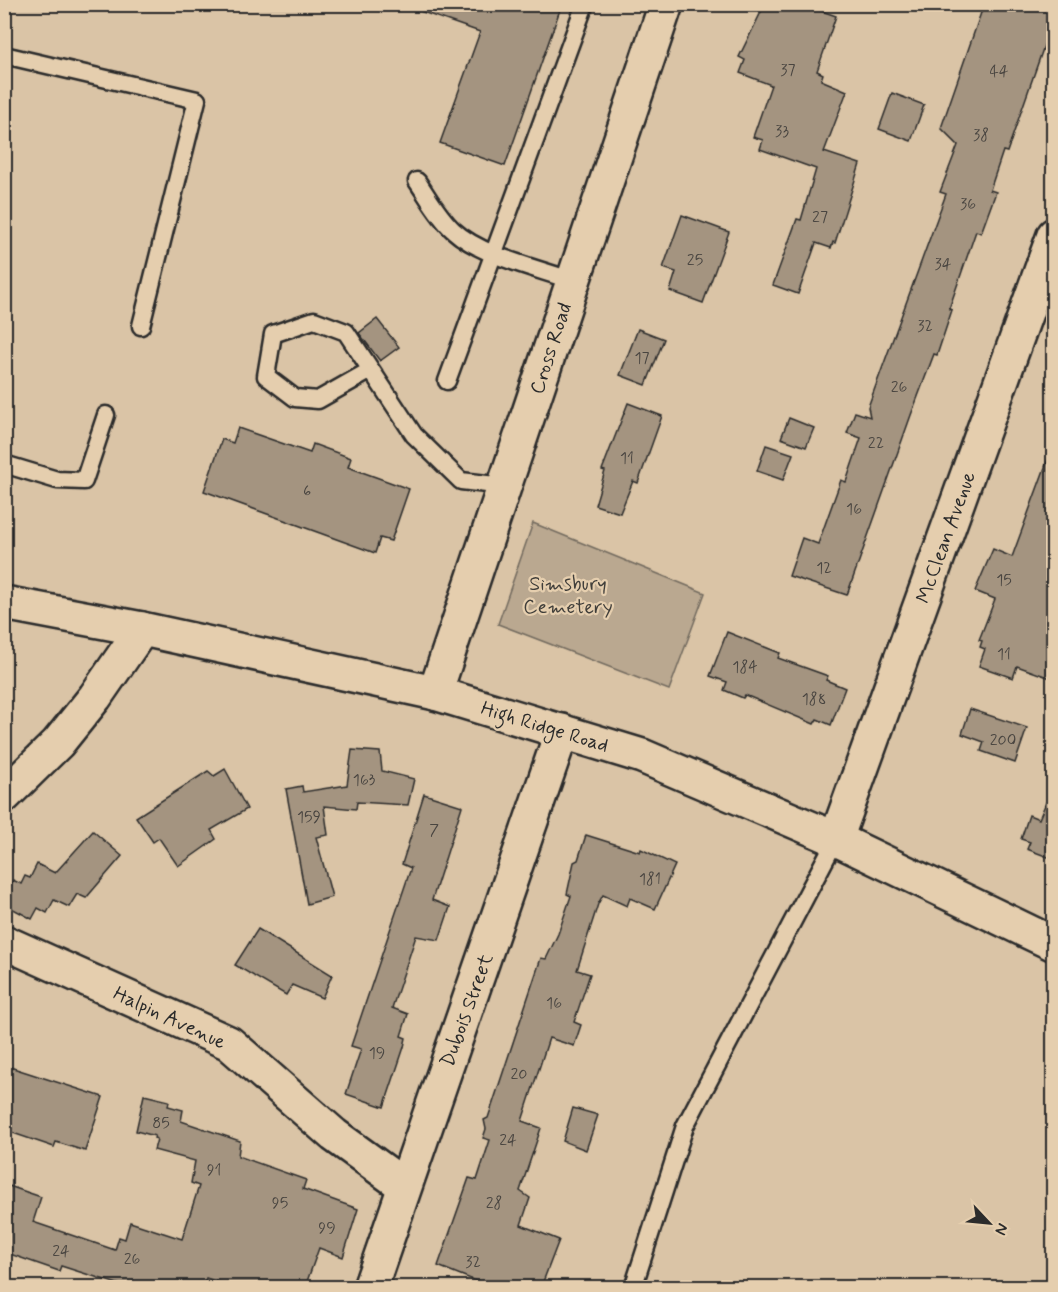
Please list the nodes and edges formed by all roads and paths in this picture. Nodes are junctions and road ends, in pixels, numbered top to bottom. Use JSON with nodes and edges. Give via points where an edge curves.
{"nodes":[{"id":1,"x":585,"y":4,"type":"edge"},
{"id":2,"x":666,"y":4,"type":"edge"},
{"id":3,"x":4,"y":55,"type":"edge"},
{"id":4,"x":417,"y":181,"type":"dead end"},
{"id":5,"x":1053,"y":235,"type":"edge"},
{"id":6,"x":493,"y":253,"type":"junction"},
{"id":7,"x":573,"y":281,"type":"junction"},
{"id":8,"x":141,"y":326,"type":"dead end"},
{"id":9,"x":371,"y":370,"type":"junction"},
{"id":10,"x":447,"y":381,"type":"dead end"},
{"id":11,"x":106,"y":415,"type":"dead end"},
{"id":12,"x":4,"y":464,"type":"edge"},
{"id":13,"x":504,"y":486,"type":"junction"},
{"id":14,"x":4,"y":603,"type":"edge"},
{"id":15,"x":142,"y":629,"type":"junction"},
{"id":16,"x":435,"y":693,"type":"junction"},
{"id":17,"x":562,"y":731,"type":"junction"},
{"id":18,"x":4,"y":796,"type":"edge"},
{"id":19,"x":836,"y":839,"type":"junction"},
{"id":20,"x":4,"y":942,"type":"edge"},
{"id":21,"x":1053,"y":944,"type":"edge"},
{"id":22,"x":403,"y":1185,"type":"junction"},
{"id":23,"x":370,"y":1287,"type":"edge"},
{"id":24,"x":633,"y":1287,"type":"edge"}],
"edges":[{"from":1,"to":6,"type":"lane"},
{"from":2,"to":7,"type":"street","name":"Cross Road"},
{"from":3,"to":8,"type":"lane","via":[[197,100]]},
{"from":4,"to":6,"type":"lane","via":[[454,231]]},
{"from":5,"to":19,"type":"street","name":"McClean Avenue"},
{"from":6,"to":7,"type":"lane"},
{"from":6,"to":10,"type":"lane"},
{"from":7,"to":13,"type":"street","name":"Cross Road"},
{"from":9,"to":9,"type":"lane","via":[[346,332],[314,320],[273,334],[266,376],[295,398],[318,400]]},
{"from":9,"to":13,"type":"lane","via":[[414,435],[461,481]]},
{"from":11,"to":12,"type":"lane","via":[[84,481],[57,480]]},
{"from":13,"to":16,"type":"street","name":"Cross Road"},
{"from":14,"to":15,"type":"street","name":"High Ridge Road"},
{"from":15,"to":16,"type":"street","name":"High Ridge Road"},
{"from":15,"to":18,"type":"street","via":[[58,743]]},
{"from":16,"to":17,"type":"street","name":"High Ridge Road"},
{"from":17,"to":19,"type":"street","name":"High Ridge Road","via":[[642,756]]},
{"from":17,"to":22,"type":"street","name":"Dubois Street"},
{"from":19,"to":21,"type":"street","name":"High Ridge Road"},
{"from":19,"to":24,"type":"lane","via":[[685,1126]]},
{"from":20,"to":22,"type":"street","name":"Halpin Avenue","via":[[229,1043],[334,1135]]},
{"from":22,"to":23,"type":"street","name":"Dubois Street"}]}
